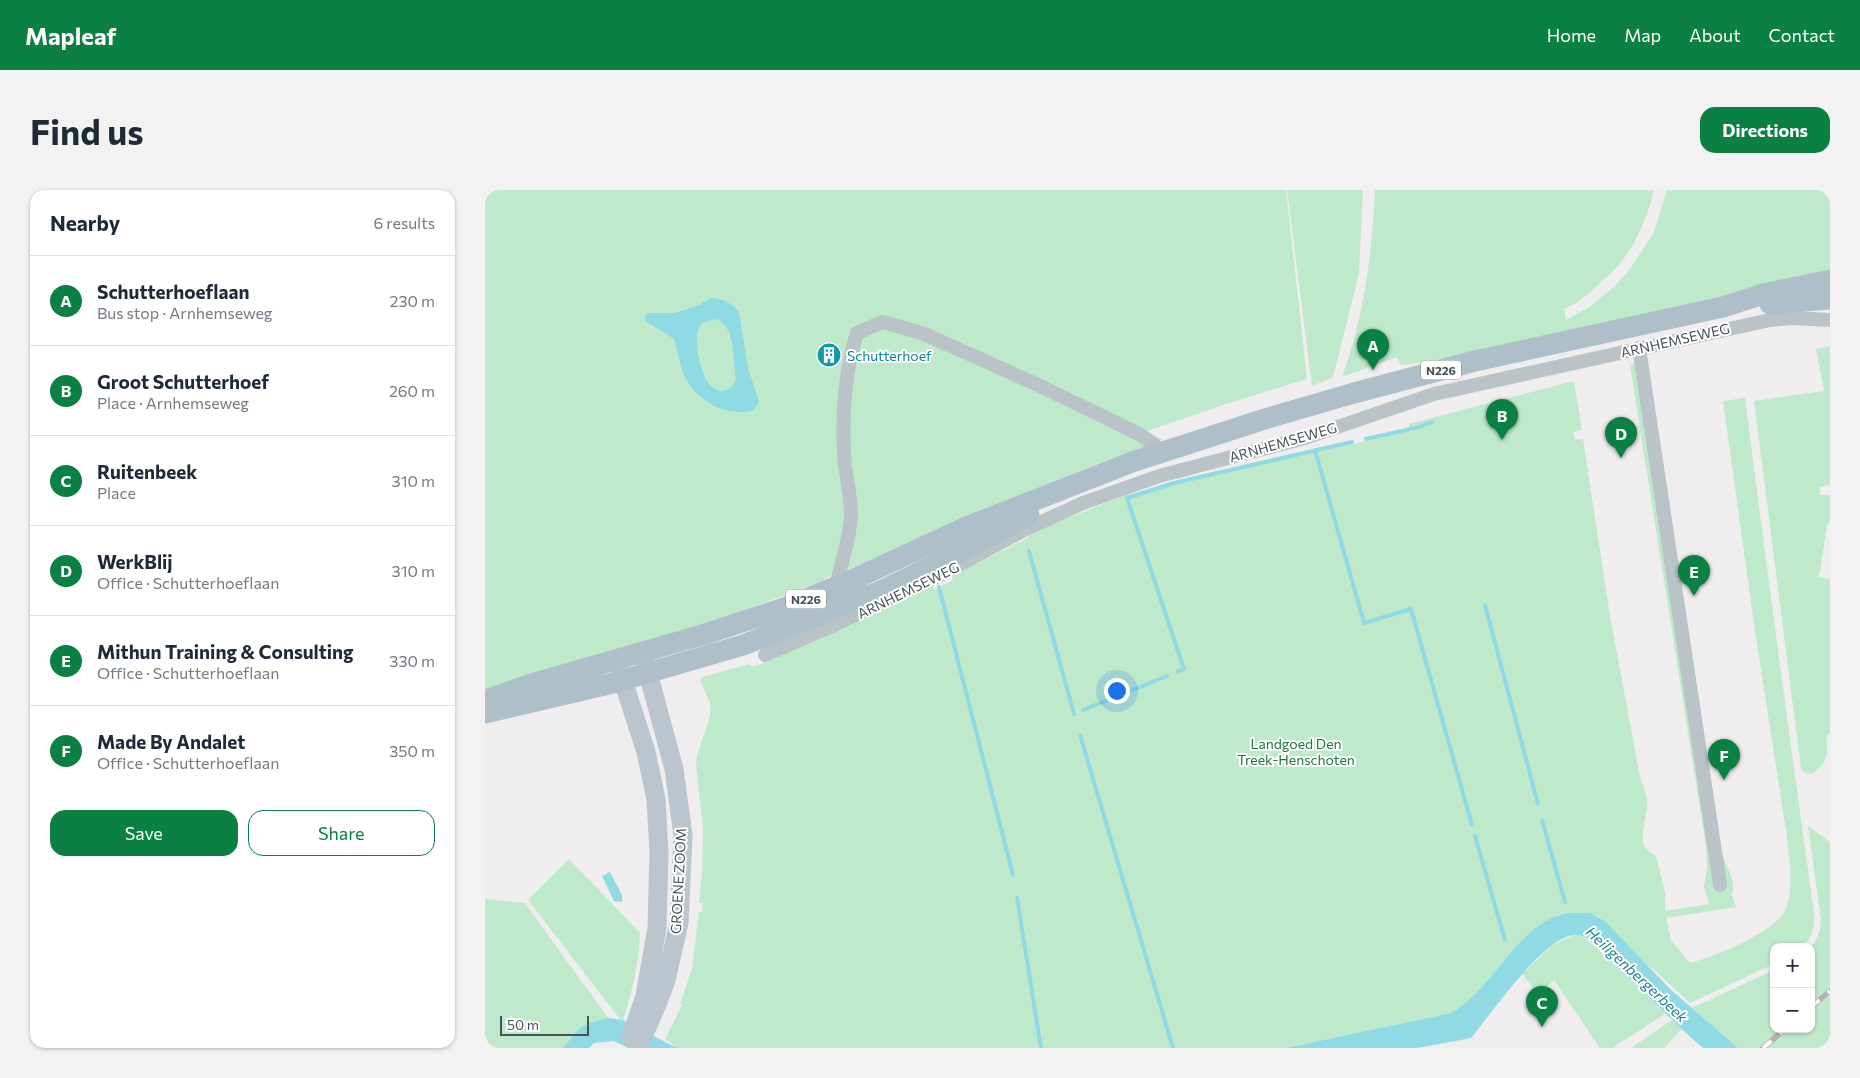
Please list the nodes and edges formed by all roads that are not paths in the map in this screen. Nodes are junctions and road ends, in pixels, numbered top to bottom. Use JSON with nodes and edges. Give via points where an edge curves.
{"nodes":[{"id":1,"x":1830,"y":280,"type":"edge"},
{"id":2,"x":1830,"y":299,"type":"edge"},
{"id":3,"x":1723,"y":307,"type":"junction"},
{"id":4,"x":1830,"y":320,"type":"edge"},
{"id":5,"x":1639,"y":348,"type":"junction"},
{"id":6,"x":1164,"y":452,"type":"junction"},
{"id":7,"x":1118,"y":468,"type":"junction"},
{"id":8,"x":835,"y":587,"type":"junction"},
{"id":9,"x":642,"y":652,"type":"junction"},
{"id":10,"x":765,"y":654,"type":"dead end"},
{"id":11,"x":616,"y":659,"type":"junction"},
{"id":12,"x":649,"y":674,"type":"junction"},
{"id":13,"x":623,"y":680,"type":"junction"},
{"id":14,"x":485,"y":700,"type":"edge"},
{"id":15,"x":485,"y":713,"type":"edge"},
{"id":16,"x":1720,"y":885,"type":"dead end"},
{"id":17,"x":651,"y":999,"type":"junction"},
{"id":18,"x":627,"y":1048,"type":"edge"},
{"id":19,"x":638,"y":1048,"type":"edge"}],
"edges":[{"from":1,"to":3,"type":"main road","name":"ARNHEMSEWEG","number":"N226","via":[[1763,294]]},
{"from":2,"to":3,"type":"main road","name":"ARNHEMSEWEG","number":"N226"},
{"from":3,"to":6,"type":"main road","name":"ARNHEMSEWEG","number":"N226","via":[[1363,390]]},
{"from":4,"to":5,"type":"street","name":"ARNHEMSEWEG","via":[[1770,320]]},
{"from":5,"to":10,"type":"street","name":"ARNHEMSEWEG","via":[[1434,394],[1308,437],[1159,476],[1066,511],[940,575]]},
{"from":5,"to":16,"type":"street"},
{"from":6,"to":7,"type":"main road","name":"ARNHEMSEWEG","number":"N226"},
{"from":6,"to":8,"type":"street","via":[[1139,434],[1036,384],[922,333],[882,322],[857,333],[850,357],[844,455],[851,513]]},
{"from":7,"to":8,"type":"main road","name":"ARNHEMSEWEG","number":"N226","via":[[964,528]]},
{"from":7,"to":12,"type":"main road","name":"ARNHEMSEWEG","number":"N226","via":[[883,590],[743,645]]},
{"from":8,"to":9,"type":"main road","name":"ARNHEMSEWEG","number":"N226","via":[[787,607]]},
{"from":9,"to":11,"type":"main road","name":"ARNHEMSEWEG","number":"N226"},
{"from":9,"to":12,"type":"main road","name":"GROENE ZOOM"},
{"from":11,"to":13,"type":"main road","name":"GROENE ZOOM"},
{"from":11,"to":14,"type":"main road","name":"ARNHEMSEWEG","number":"N226"},
{"from":12,"to":13,"type":"main road","name":"ARNHEMSEWEG","number":"N226"},
{"from":12,"to":17,"type":"main road","name":"GROENE ZOOM","via":[[675,769],[683,835],[679,923],[666,980]]},
{"from":13,"to":15,"type":"main road","name":"ARNHEMSEWEG","number":"N226"},
{"from":13,"to":17,"type":"main road","name":"GROENE ZOOM","via":[[646,752],[656,799],[659,853]]},
{"from":17,"to":18,"type":"main road","name":"GROENE ZOOM"},
{"from":17,"to":19,"type":"main road","name":"GROENE ZOOM"}]}
